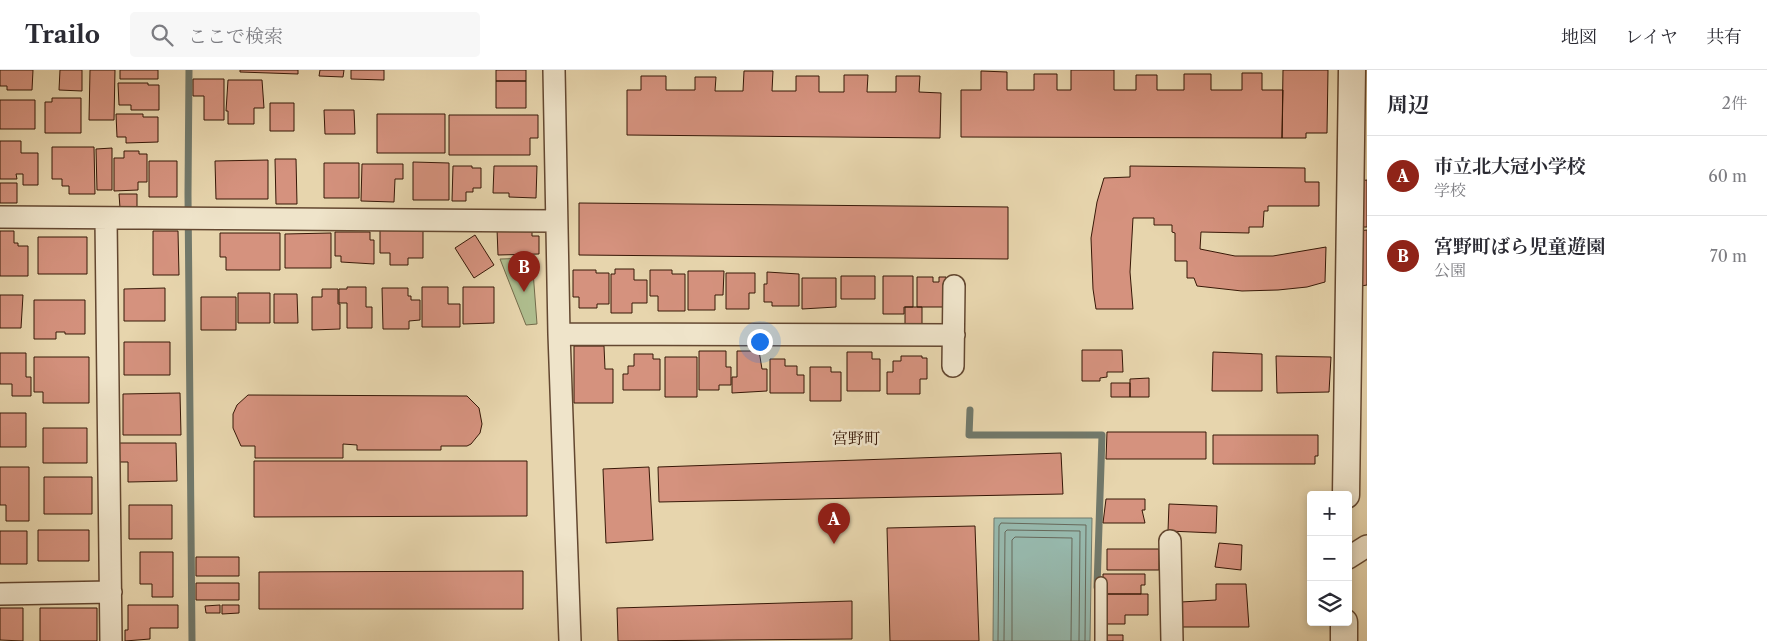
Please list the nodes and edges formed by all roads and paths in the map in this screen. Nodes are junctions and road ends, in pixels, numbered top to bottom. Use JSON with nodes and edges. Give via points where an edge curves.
{"nodes":[{"id":1,"x":554,"y":70,"type":"edge"},
{"id":2,"x":1352,"y":70,"type":"edge"},
{"id":3,"x":0,"y":216,"type":"edge"},
{"id":4,"x":106,"y":219,"type":"junction"},
{"id":5,"x":556,"y":221,"type":"junction"},
{"id":6,"x":954,"y":286,"type":"dead end"},
{"id":7,"x":559,"y":334,"type":"junction"},
{"id":8,"x":954,"y":335,"type":"junction"},
{"id":9,"x":953,"y":366,"type":"dead end"},
{"id":10,"x":1346,"y":491,"type":"edge"},
{"id":11,"x":1170,"y":541,"type":"dead end"},
{"id":12,"x":1367,"y":546,"type":"edge"},
{"id":13,"x":1352,"y":555,"type":"edge"},
{"id":14,"x":1101,"y":583,"type":"dead end"},
{"id":15,"x":111,"y":592,"type":"junction"},
{"id":16,"x":0,"y":594,"type":"edge"},
{"id":17,"x":1344,"y":626,"type":"edge"},
{"id":18,"x":112,"y":641,"type":"edge"},
{"id":19,"x":570,"y":641,"type":"edge"},
{"id":20,"x":1102,"y":641,"type":"edge"},
{"id":21,"x":1172,"y":641,"type":"edge"},
{"id":22,"x":1344,"y":641,"type":"edge"}],
"edges":[{"from":1,"to":5,"type":"street"},
{"from":2,"to":10,"type":"street"},
{"from":3,"to":4,"type":"street"},
{"from":4,"to":5,"type":"street"},
{"from":4,"to":15,"type":"street"},
{"from":5,"to":7,"type":"street"},
{"from":6,"to":8,"type":"street"},
{"from":7,"to":8,"type":"street"},
{"from":7,"to":19,"type":"street"},
{"from":8,"to":9,"type":"street"},
{"from":11,"to":21,"type":"street"},
{"from":12,"to":13,"type":"street"},
{"from":14,"to":20,"type":"lane"},
{"from":15,"to":16,"type":"street"},
{"from":15,"to":18,"type":"street"},
{"from":17,"to":22,"type":"street"}]}
